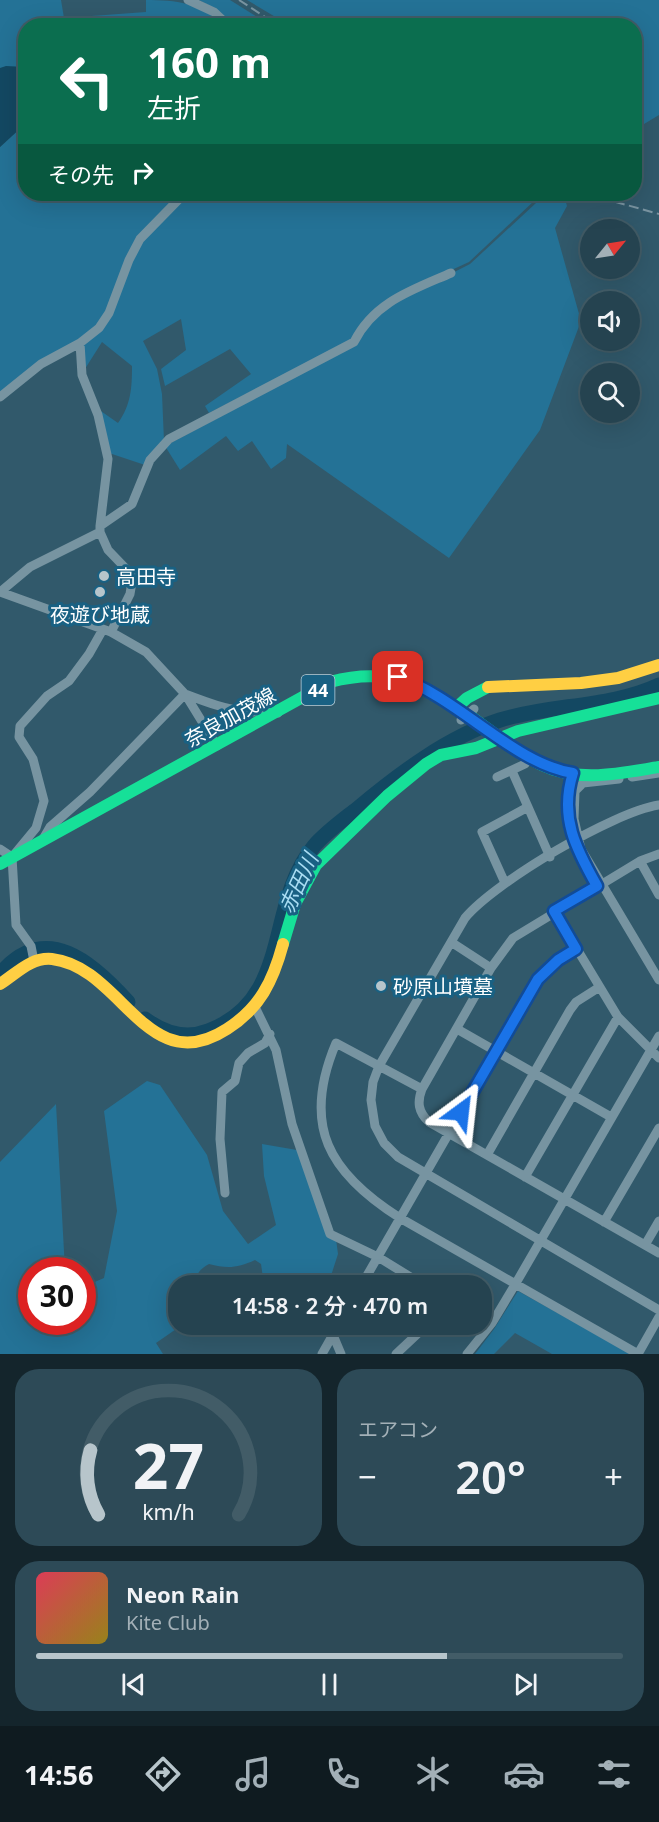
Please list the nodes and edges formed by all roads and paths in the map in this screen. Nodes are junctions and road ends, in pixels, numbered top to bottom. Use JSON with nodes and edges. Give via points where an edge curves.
{"nodes":[{"id":1,"x":188,"y":0,"type":"edge"},
{"id":2,"x":220,"y":18,"type":"edge"},
{"id":3,"x":177,"y":201,"type":"edge"},
{"id":4,"x":451,"y":273,"type":"dead end"},
{"id":5,"x":80,"y":343,"type":"junction"},
{"id":6,"x":0,"y":397,"type":"edge"},
{"id":7,"x":100,"y":529,"type":"junction"},
{"id":8,"x":1,"y":594,"type":"edge"},
{"id":9,"x":106,"y":631,"type":"junction"},
{"id":10,"x":659,"y":665,"type":"edge"},
{"id":11,"x":185,"y":694,"type":"junction"},
{"id":12,"x":659,"y":698,"type":"edge"},
{"id":13,"x":456,"y":708,"type":"junction"},
{"id":14,"x":278,"y":713,"type":"junction"},
{"id":15,"x":217,"y":746,"type":"junction"},
{"id":16,"x":530,"y":757,"type":"junction"},
{"id":17,"x":659,"y":767,"type":"edge"},
{"id":18,"x":512,"y":771,"type":"junction"},
{"id":19,"x":573,"y":773,"type":"junction"},
{"id":20,"x":659,"y":773,"type":"edge"},
{"id":21,"x":497,"y":777,"type":"dead end"},
{"id":22,"x":659,"y":805,"type":"edge"},
{"id":23,"x":528,"y":807,"type":"junction"},
{"id":24,"x":43,"y":839,"type":"junction"},
{"id":25,"x":576,"y":841,"type":"junction"},
{"id":26,"x":0,"y":849,"type":"edge"},
{"id":27,"x":659,"y":854,"type":"edge"},
{"id":28,"x":12,"y":857,"type":"junction"},
{"id":29,"x":550,"y":857,"type":"junction"},
{"id":30,"x":640,"y":861,"type":"junction"},
{"id":31,"x":0,"y":864,"type":"edge"},
{"id":32,"x":505,"y":883,"type":"junction"},
{"id":33,"x":599,"y":885,"type":"junction"},
{"id":34,"x":659,"y":895,"type":"edge"},
{"id":35,"x":554,"y":911,"type":"junction"},
{"id":36,"x":451,"y":942,"type":"junction"},
{"id":37,"x":576,"y":949,"type":"junction"},
{"id":38,"x":34,"y":961,"type":"junction"},
{"id":39,"x":491,"y":968,"type":"junction"},
{"id":40,"x":659,"y":980,"type":"edge"},
{"id":41,"x":0,"y":984,"type":"edge"},
{"id":42,"x":598,"y":988,"type":"junction"},
{"id":43,"x":659,"y":988,"type":"edge"},
{"id":44,"x":256,"y":1009,"type":"junction"},
{"id":45,"x":618,"y":1017,"type":"junction"},
{"id":46,"x":457,"y":1029,"type":"junction"},
{"id":47,"x":270,"y":1034,"type":"junction"},
{"id":48,"x":659,"y":1035,"type":"edge"},
{"id":49,"x":650,"y":1050,"type":"junction"},
{"id":50,"x":495,"y":1052,"type":"junction"},
{"id":51,"x":659,"y":1058,"type":"edge"},
{"id":52,"x":379,"y":1065,"type":"junction"},
{"id":53,"x":534,"y":1073,"type":"junction"},
{"id":54,"x":422,"y":1089,"type":"junction"},
{"id":55,"x":573,"y":1095,"type":"junction"},
{"id":56,"x":611,"y":1117,"type":"junction"},
{"id":57,"x":659,"y":1128,"type":"edge"},
{"id":58,"x":449,"y":1132,"type":"junction"},
{"id":59,"x":487,"y":1155,"type":"junction"},
{"id":60,"x":424,"y":1174,"type":"junction"},
{"id":61,"x":525,"y":1177,"type":"junction"},
{"id":62,"x":225,"y":1193,"type":"dead end"},
{"id":63,"x":564,"y":1199,"type":"junction"},
{"id":64,"x":400,"y":1218,"type":"junction"},
{"id":65,"x":659,"y":1221,"type":"edge"},
{"id":66,"x":604,"y":1222,"type":"junction"},
{"id":67,"x":540,"y":1240,"type":"junction"},
{"id":68,"x":645,"y":1245,"type":"junction"},
{"id":69,"x":659,"y":1253,"type":"edge"},
{"id":70,"x":378,"y":1257,"type":"junction"},
{"id":71,"x":367,"y":1275,"type":"edge"},
{"id":72,"x":407,"y":1275,"type":"edge"},
{"id":73,"x":516,"y":1283,"type":"junction"},
{"id":74,"x":659,"y":1310,"type":"edge"},
{"id":75,"x":659,"y":1317,"type":"edge"},
{"id":76,"x":492,"y":1323,"type":"edge"},
{"id":77,"x":333,"y":1335,"type":"joint"},
{"id":78,"x":416,"y":1335,"type":"edge"},
{"id":79,"x":482,"y":1335,"type":"edge"},
{"id":80,"x":322,"y":1354,"type":"edge"},
{"id":81,"x":341,"y":1354,"type":"edge"},
{"id":82,"x":396,"y":1354,"type":"edge"},
{"id":83,"x":467,"y":1354,"type":"edge"},
{"id":84,"x":638,"y":1354,"type":"edge"}],
"edges":[{"from":1,"to":2,"type":"street"},
{"from":3,"to":5,"type":"street","via":[[140,239],[106,318]]},
{"from":4,"to":7,"type":"street","via":[[382,306],[364,324],[354,342],[169,440],[150,460],[132,504]]},
{"from":5,"to":6,"type":"street","via":[[41,364]]},
{"from":5,"to":7,"type":"street","via":[[82,375],[98,415],[108,459]]},
{"from":7,"to":8,"type":"street","via":[[30,567]]},
{"from":7,"to":9,"type":"street","via":[[108,550],[133,576],[130,594]]},
{"from":8,"to":9,"type":"street"},
{"from":9,"to":11,"type":"street","via":[[146,652]]},
{"from":9,"to":28,"type":"street","via":[[69,681],[47,696],[20,726],[19,737],[33,759],[44,801],[36,828]]},
{"from":10,"to":13,"type":"street","via":[[618,678],[581,683],[490,686]]},
{"from":11,"to":14,"type":"street","via":[[215,706],[253,712],[263,708]]},
{"from":11,"to":15,"type":"street"},
{"from":11,"to":24,"type":"street","via":[[90,792],[50,827]]},
{"from":12,"to":44,"type":"street","via":[[516,731],[473,749],[434,759],[344,836],[305,881],[289,918],[274,981]]},
{"from":13,"to":14,"type":"street","name":"奈良加茂線","number":"44","via":[[416,683],[386,673],[368,673],[330,682]]},
{"from":13,"to":16,"type":"street","name":"奈良加茂線","bridge":true},
{"from":14,"to":15,"type":"street","name":"奈良加茂線","number":"44"},
{"from":15,"to":24,"type":"street","name":"奈良加茂線","number":"44"},
{"from":16,"to":18,"type":"street"},
{"from":16,"to":19,"type":"street","name":"奈良加茂線","via":[[547,767]]},
{"from":17,"to":19,"type":"street","name":"奈良加茂線","via":[[605,775]]},
{"from":18,"to":21,"type":"street"},
{"from":18,"to":23,"type":"street"},
{"from":19,"to":25,"type":"street","via":[[569,812]]},
{"from":20,"to":25,"type":"street","via":[[588,782],[578,787]]},
{"from":22,"to":25,"type":"street","via":[[615,819]]},
{"from":23,"to":29,"type":"street"},
{"from":23,"to":32,"type":"street","via":[[482,832]]},
{"from":24,"to":28,"type":"street","name":"奈良加茂線","number":"44"},
{"from":25,"to":29,"type":"street"},
{"from":25,"to":33,"type":"street"},
{"from":26,"to":28,"type":"street"},
{"from":27,"to":30,"type":"street"},
{"from":28,"to":31,"type":"street","name":"奈良加茂線","number":"44"},
{"from":28,"to":38,"type":"street","via":[[16,925],[31,948]]},
{"from":29,"to":32,"type":"street"},
{"from":30,"to":33,"type":"street"},
{"from":30,"to":34,"type":"street"},
{"from":32,"to":36,"type":"street","via":[[476,906]]},
{"from":33,"to":35,"type":"street"},
{"from":33,"to":40,"type":"street"},
{"from":33,"to":43,"type":"street"},
{"from":35,"to":37,"type":"street"},
{"from":35,"to":39,"type":"street","via":[[519,932]]},
{"from":36,"to":39,"type":"street"},
{"from":36,"to":52,"type":"street"},
{"from":37,"to":42,"type":"street"},
{"from":37,"to":50,"type":"street","via":[[538,979]]},
{"from":38,"to":41,"type":"street"},
{"from":38,"to":44,"type":"street","via":[[54,960],[87,970],[106,985],[144,1028],[178,1043],[219,1035]]},
{"from":39,"to":46,"type":"street"},
{"from":42,"to":45,"type":"street"},
{"from":42,"to":53,"type":"street","via":[[576,1002]]},
{"from":44,"to":47,"type":"street"},
{"from":45,"to":49,"type":"street"},
{"from":45,"to":55,"type":"street"},
{"from":46,"to":50,"type":"street"},
{"from":46,"to":54,"type":"street"},
{"from":47,"to":62,"type":"street","via":[[265,1043],[239,1063],[235,1081],[222,1092],[220,1139]]},
{"from":47,"to":70,"type":"street","via":[[292,1124],[330,1234]]},
{"from":48,"to":49,"type":"street"},
{"from":49,"to":51,"type":"street"},
{"from":49,"to":56,"type":"street"},
{"from":50,"to":53,"type":"street"},
{"from":50,"to":58,"type":"street"},
{"from":52,"to":54,"type":"street"},
{"from":52,"to":60,"type":"street","via":[[371,1100],[375,1126],[390,1150]]},
{"from":52,"to":64,"type":"street","via":[[336,1043],[322,1085],[322,1119],[331,1151],[343,1171],[368,1197]]},
{"from":53,"to":55,"type":"street"},
{"from":53,"to":59,"type":"street"},
{"from":54,"to":58,"type":"street","via":[[418,1102],[423,1115]]},
{"from":55,"to":56,"type":"street"},
{"from":55,"to":61,"type":"street"},
{"from":56,"to":63,"type":"street"},
{"from":57,"to":66,"type":"street"},
{"from":58,"to":59,"type":"street"},
{"from":58,"to":60,"type":"street"},
{"from":59,"to":61,"type":"street"},
{"from":60,"to":64,"type":"street"},
{"from":60,"to":67,"type":"street"},
{"from":61,"to":63,"type":"street"},
{"from":63,"to":66,"type":"street"},
{"from":63,"to":67,"type":"street"},
{"from":64,"to":70,"type":"street"},
{"from":64,"to":73,"type":"street"},
{"from":65,"to":68,"type":"street"},
{"from":66,"to":68,"type":"street"},
{"from":67,"to":73,"type":"street"},
{"from":67,"to":74,"type":"street"},
{"from":68,"to":69,"type":"street"},
{"from":70,"to":71,"type":"street"},
{"from":70,"to":72,"type":"street"},
{"from":73,"to":76,"type":"street"},
{"from":73,"to":84,"type":"street"},
{"from":75,"to":84,"type":"street"},
{"from":77,"to":80,"type":"street"},
{"from":77,"to":81,"type":"street"},
{"from":78,"to":82,"type":"street"},
{"from":79,"to":83,"type":"street"}]}
